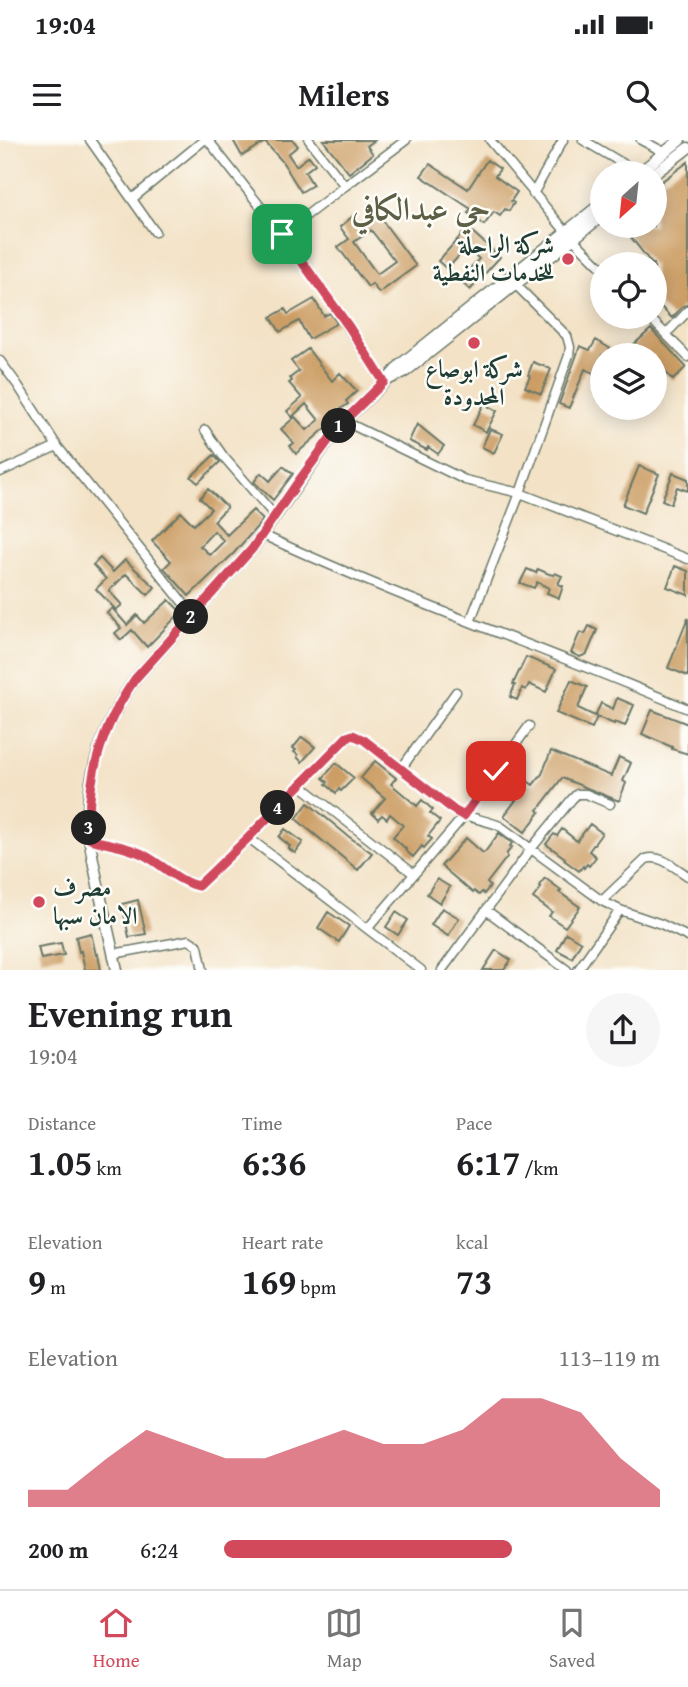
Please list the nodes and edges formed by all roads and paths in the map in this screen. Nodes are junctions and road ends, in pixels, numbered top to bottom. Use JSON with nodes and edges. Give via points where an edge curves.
{"nodes":[{"id":1,"x":90,"y":140,"type":"edge"},
{"id":2,"x":206,"y":140,"type":"edge"},
{"id":3,"x":309,"y":140,"type":"edge"},
{"id":4,"x":405,"y":140,"type":"edge"},
{"id":5,"x":490,"y":140,"type":"edge"},
{"id":6,"x":563,"y":140,"type":"edge"},
{"id":7,"x":583,"y":140,"type":"edge"},
{"id":8,"x":641,"y":140,"type":"edge"},
{"id":9,"x":680,"y":140,"type":"edge"},
{"id":10,"x":688,"y":148,"type":"edge"},
{"id":11,"x":664,"y":152,"type":"junction"},
{"id":12,"x":619,"y":161,"type":"edge"},
{"id":13,"x":653,"y":161,"type":"edge"},
{"id":14,"x":667,"y":164,"type":"edge"},
{"id":15,"x":345,"y":186,"type":"junction"},
{"id":16,"x":533,"y":194,"type":"junction"},
{"id":17,"x":132,"y":199,"type":"junction"},
{"id":18,"x":590,"y":215,"type":"edge"},
{"id":19,"x":590,"y":223,"type":"edge"},
{"id":20,"x":155,"y":232,"type":"dead end"},
{"id":21,"x":282,"y":234,"type":"junction"},
{"id":22,"x":569,"y":236,"type":"junction"},
{"id":23,"x":590,"y":256,"type":"edge"},
{"id":24,"x":516,"y":285,"type":"junction"},
{"id":25,"x":688,"y":311,"type":"edge"},
{"id":26,"x":661,"y":329,"type":"edge"},
{"id":27,"x":666,"y":334,"type":"junction"},
{"id":28,"x":688,"y":356,"type":"edge"},
{"id":29,"x":0,"y":362,"type":"edge"},
{"id":30,"x":386,"y":381,"type":"junction"},
{"id":31,"x":344,"y":421,"type":"junction"},
{"id":32,"x":205,"y":430,"type":"dead end"},
{"id":33,"x":57,"y":446,"type":"junction"},
{"id":34,"x":0,"y":472,"type":"edge"},
{"id":35,"x":520,"y":493,"type":"junction"},
{"id":36,"x":275,"y":516,"type":"junction"},
{"id":37,"x":263,"y":535,"type":"junction"},
{"id":38,"x":688,"y":559,"type":"edge"},
{"id":39,"x":193,"y":615,"type":"junction"},
{"id":40,"x":470,"y":622,"type":"junction"},
{"id":41,"x":456,"y":691,"type":"dead end"},
{"id":42,"x":688,"y":709,"type":"edge"},
{"id":43,"x":529,"y":726,"type":"dead end"},
{"id":44,"x":401,"y":769,"type":"junction"},
{"id":45,"x":300,"y":785,"type":"junction"},
{"id":46,"x":610,"y":804,"type":"dead end"},
{"id":47,"x":464,"y":816,"type":"junction"},
{"id":48,"x":248,"y":838,"type":"junction"},
{"id":49,"x":90,"y":839,"type":"junction"},
{"id":50,"x":531,"y":849,"type":"junction"},
{"id":51,"x":414,"y":874,"type":"junction"},
{"id":52,"x":688,"y":876,"type":"edge"},
{"id":53,"x":602,"y":901,"type":"junction"},
{"id":54,"x":486,"y":910,"type":"junction"},
{"id":55,"x":620,"y":910,"type":"junction"},
{"id":56,"x":368,"y":928,"type":"junction"},
{"id":57,"x":688,"y":937,"type":"edge"},
{"id":58,"x":113,"y":954,"type":"junction"},
{"id":59,"x":117,"y":970,"type":"edge"},
{"id":60,"x":203,"y":970,"type":"edge"},
{"id":61,"x":421,"y":970,"type":"edge"},
{"id":62,"x":442,"y":970,"type":"edge"},
{"id":63,"x":567,"y":970,"type":"edge"},
{"id":64,"x":579,"y":970,"type":"edge"}],
"edges":[{"from":1,"to":17,"type":"street"},
{"from":2,"to":17,"type":"street"},
{"from":2,"to":21,"type":"street"},
{"from":3,"to":15,"type":"street"},
{"from":4,"to":15,"type":"street"},
{"from":5,"to":16,"type":"street"},
{"from":6,"to":16,"type":"street"},
{"from":7,"to":12,"type":"street"},
{"from":8,"to":11,"type":"street"},
{"from":9,"to":11,"type":"street"},
{"from":10,"to":14,"type":"street"},
{"from":11,"to":13,"type":"street"},
{"from":15,"to":21,"type":"street"},
{"from":16,"to":22,"type":"street"},
{"from":17,"to":20,"type":"street"},
{"from":18,"to":22,"type":"street"},
{"from":19,"to":22,"type":"street"},
{"from":21,"to":30,"type":"street"},
{"from":22,"to":23,"type":"street"},
{"from":22,"to":24,"type":"street"},
{"from":22,"to":30,"type":"street","via":[[401,364]]},
{"from":24,"to":30,"type":"street","via":[[406,371]]},
{"from":24,"to":35,"type":"street","via":[[567,336],[570,347]]},
{"from":25,"to":27,"type":"street"},
{"from":26,"to":27,"type":"street"},
{"from":27,"to":28,"type":"street"},
{"from":29,"to":33,"type":"street"},
{"from":30,"to":31,"type":"street"},
{"from":31,"to":35,"type":"street","via":[[465,480]]},
{"from":31,"to":36,"type":"street"},
{"from":32,"to":36,"type":"street"},
{"from":33,"to":34,"type":"street"},
{"from":33,"to":39,"type":"street"},
{"from":35,"to":38,"type":"street"},
{"from":35,"to":40,"type":"street"},
{"from":36,"to":37,"type":"street"},
{"from":37,"to":39,"type":"street"},
{"from":37,"to":40,"type":"street"},
{"from":39,"to":49,"type":"street","via":[[135,679],[103,737],[90,791]]},
{"from":40,"to":42,"type":"street"},
{"from":41,"to":44,"type":"street"},
{"from":43,"to":47,"type":"street"},
{"from":44,"to":45,"type":"street","via":[[353,735]]},
{"from":44,"to":47,"type":"street"},
{"from":45,"to":48,"type":"street"},
{"from":45,"to":51,"type":"street"},
{"from":46,"to":50,"type":"street","via":[[577,794]]},
{"from":47,"to":50,"type":"street","via":[[500,826]]},
{"from":47,"to":51,"type":"street"},
{"from":48,"to":49,"type":"street","via":[[198,886],[142,853]]},
{"from":48,"to":56,"type":"street"},
{"from":49,"to":58,"type":"street"},
{"from":50,"to":53,"type":"street"},
{"from":50,"to":54,"type":"street"},
{"from":51,"to":56,"type":"street"},
{"from":52,"to":53,"type":"street","via":[[661,859],[646,859]]},
{"from":53,"to":55,"type":"street"},
{"from":54,"to":62,"type":"street"},
{"from":54,"to":63,"type":"street"},
{"from":55,"to":57,"type":"street"},
{"from":55,"to":64,"type":"street"},
{"from":56,"to":61,"type":"street"},
{"from":58,"to":59,"type":"street"},
{"from":58,"to":60,"type":"street","via":[[189,940],[198,946]]}]}
